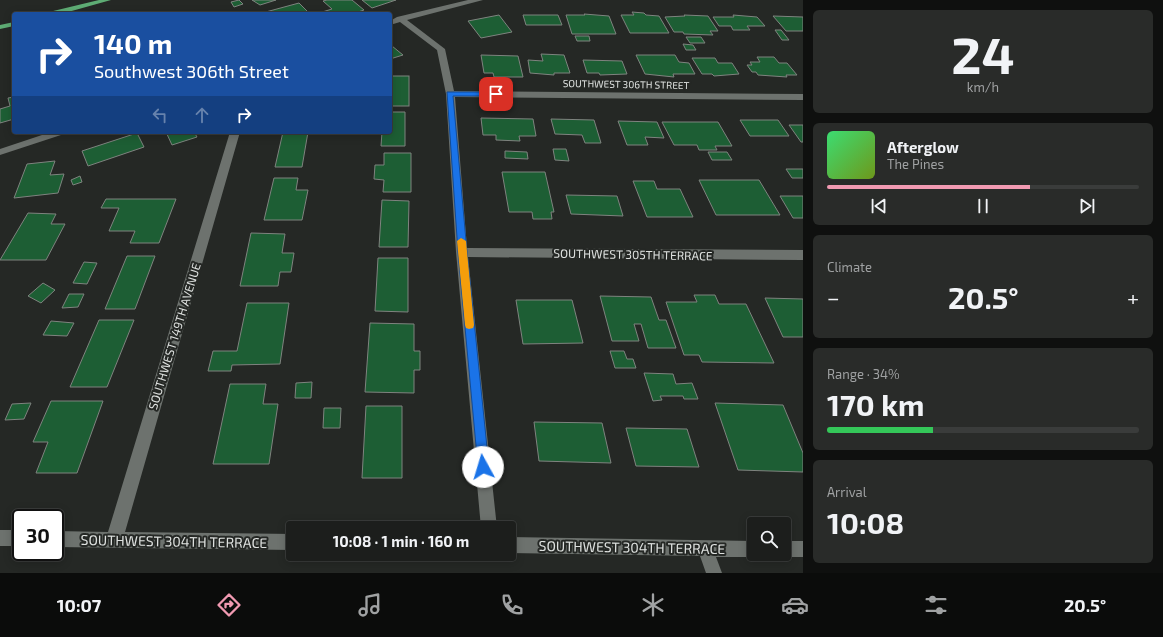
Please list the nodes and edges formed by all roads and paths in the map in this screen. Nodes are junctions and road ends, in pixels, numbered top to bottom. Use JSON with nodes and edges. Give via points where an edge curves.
{"nodes":[{"id":1,"x":107,"y":0,"type":"edge"},
{"id":2,"x":479,"y":0,"type":"edge"},
{"id":3,"x":60,"y":12,"type":"edge"},
{"id":4,"x":395,"y":21,"type":"edge"},
{"id":5,"x":12,"y":24,"type":"edge"},
{"id":6,"x":0,"y":27,"type":"edge"},
{"id":7,"x":450,"y":94,"type":"junction"},
{"id":8,"x":803,"y":97,"type":"edge"},
{"id":9,"x":55,"y":134,"type":"edge"},
{"id":10,"x":234,"y":134,"type":"edge"},
{"id":11,"x":0,"y":152,"type":"edge"},
{"id":12,"x":462,"y":252,"type":"junction"},
{"id":13,"x":803,"y":256,"type":"edge"},
{"id":14,"x":488,"y":521,"type":"edge"},
{"id":15,"x":0,"y":538,"type":"edge"},
{"id":16,"x":12,"y":538,"type":"edge"},
{"id":17,"x":64,"y":539,"type":"edge"},
{"id":18,"x":114,"y":540,"type":"junction"},
{"id":19,"x":286,"y":542,"type":"edge"},
{"id":20,"x":516,"y":545,"type":"edge"},
{"id":21,"x":706,"y":548,"type":"junction"},
{"id":22,"x":747,"y":549,"type":"edge"},
{"id":23,"x":791,"y":549,"type":"edge"},
{"id":24,"x":803,"y":550,"type":"edge"},
{"id":25,"x":714,"y":573,"type":"edge"}],
"edges":[{"from":1,"to":3,"type":"highway"},
{"from":2,"to":4,"type":"street"},
{"from":4,"to":7,"type":"street","via":[[441,49]]},
{"from":5,"to":6,"type":"highway"},
{"from":7,"to":8,"type":"street","name":"SOUTHWEST 306TH STREET"},
{"from":7,"to":12,"type":"street"},
{"from":9,"to":11,"type":"street"},
{"from":10,"to":18,"type":"street","name":"SOUTHWEST 149TH AVENUE"},
{"from":12,"to":13,"type":"street","name":"SOUTHWEST 305TH TERRACE"},
{"from":12,"to":14,"type":"street"},
{"from":15,"to":16,"type":"street"},
{"from":17,"to":18,"type":"street","name":"SOUTHWEST 304TH TERRACE"},
{"from":18,"to":19,"type":"street","name":"SOUTHWEST 304TH TERRACE"},
{"from":20,"to":21,"type":"street","name":"SOUTHWEST 304TH TERRACE"},
{"from":21,"to":22,"type":"street","name":"SOUTHWEST 304TH TERRACE"},
{"from":21,"to":25,"type":"street"},
{"from":23,"to":24,"type":"street"}]}
